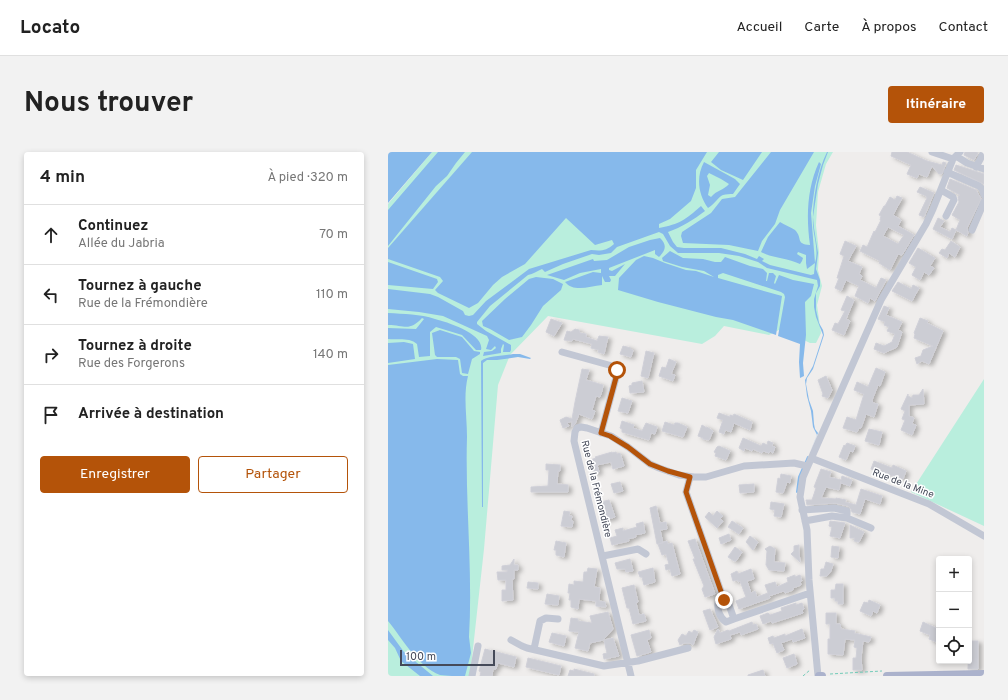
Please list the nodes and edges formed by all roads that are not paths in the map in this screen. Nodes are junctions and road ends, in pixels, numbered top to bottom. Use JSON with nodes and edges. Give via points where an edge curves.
{"nodes":[{"id":1,"x":932,"y":152,"type":"edge"},
{"id":2,"x":983,"y":154,"type":"edge"},
{"id":3,"x":956,"y":156,"type":"edge"},
{"id":4,"x":976,"y":167,"type":"junction"},
{"id":5,"x":984,"y":170,"type":"edge"},
{"id":6,"x":947,"y":172,"type":"junction"},
{"id":7,"x":941,"y":190,"type":"junction"},
{"id":8,"x":984,"y":195,"type":"edge"},
{"id":9,"x":984,"y":202,"type":"edge"},
{"id":10,"x":946,"y":216,"type":"dead end"},
{"id":11,"x":972,"y":230,"type":"dead end"},
{"id":12,"x":562,"y":352,"type":"dead end"},
{"id":13,"x":601,"y":433,"type":"junction"},
{"id":14,"x":811,"y":458,"type":"junction"},
{"id":15,"x":804,"y":465,"type":"junction"},
{"id":16,"x":690,"y":477,"type":"junction"},
{"id":17,"x":802,"y":510,"type":"junction"},
{"id":18,"x":848,"y":518,"type":"junction"},
{"id":19,"x":805,"y":521,"type":"junction"},
{"id":20,"x":871,"y":528,"type":"dead end"},
{"id":21,"x":984,"y":536,"type":"edge"},
{"id":22,"x":646,"y":554,"type":"dead end"},
{"id":23,"x":603,"y":556,"type":"junction"},
{"id":24,"x":810,"y":593,"type":"junction"},
{"id":25,"x":724,"y":600,"type":"junction"},
{"id":26,"x":558,"y":619,"type":"dead end"},
{"id":27,"x":734,"y":619,"type":"junction"},
{"id":28,"x":511,"y":640,"type":"dead end"},
{"id":29,"x":478,"y":646,"type":"dead end"},
{"id":30,"x":688,"y":648,"type":"dead end"},
{"id":31,"x":534,"y":649,"type":"junction"},
{"id":32,"x":628,"y":663,"type":"junction"},
{"id":33,"x":885,"y":673,"type":"edge"},
{"id":34,"x":821,"y":674,"type":"edge"},
{"id":35,"x":984,"y":674,"type":"edge"},
{"id":36,"x":472,"y":676,"type":"edge"},
{"id":37,"x":631,"y":676,"type":"edge"}],
"edges":[{"from":1,"to":3,"type":"street"},
{"from":2,"to":4,"type":"street"},
{"from":3,"to":4,"type":"street"},
{"from":3,"to":6,"type":"street"},
{"from":4,"to":5,"type":"street"},
{"from":6,"to":7,"type":"street"},
{"from":6,"to":8,"type":"street","via":[[979,186]]},
{"from":7,"to":10,"type":"street","via":[[954,200]]},
{"from":7,"to":14,"type":"street","via":[[926,224],[881,300]]},
{"from":9,"to":11,"type":"street"},
{"from":12,"to":13,"type":"street","via":[[613,366],[617,370]]},
{"from":13,"to":16,"type":"street","name":"Rue de la Frémondière","via":[[623,444],[650,464]]},
{"from":13,"to":23,"type":"street","name":"Rue de la Frémondière","via":[[581,427],[577,428],[574,436]]},
{"from":14,"to":15,"type":"street"},
{"from":14,"to":21,"type":"street","name":"Rue de la Mine","via":[[929,504]]},
{"from":15,"to":16,"type":"street","name":"Rue de la Frémondière","via":[[794,463],[744,466],[706,477]]},
{"from":15,"to":17,"type":"street","via":[[800,497]]},
{"from":16,"to":25,"type":"street","via":[[686,492]]},
{"from":17,"to":18,"type":"street","via":[[834,508],[847,511]]},
{"from":17,"to":19,"type":"street"},
{"from":18,"to":19,"type":"street","via":[[832,516]]},
{"from":18,"to":20,"type":"street"},
{"from":19,"to":24,"type":"street"},
{"from":22,"to":23,"type":"street","via":[[638,549]]},
{"from":23,"to":32,"type":"street","name":"Rue de la Frémondière"},
{"from":24,"to":27,"type":"street"},
{"from":24,"to":34,"type":"street"},
{"from":25,"to":27,"type":"street","via":[[728,602]]},
{"from":25,"to":27,"type":"street","via":[[718,603],[721,618],[726,622]]},
{"from":26,"to":31,"type":"street","via":[[546,618],[540,621]]},
{"from":28,"to":31,"type":"street"},
{"from":29,"to":36,"type":"street"},
{"from":30,"to":32,"type":"street"},
{"from":31,"to":32,"type":"street","via":[[597,665]]},
{"from":32,"to":37,"type":"street","name":"Rue de la Frémondière"},
{"from":33,"to":35,"type":"main road"}]}
